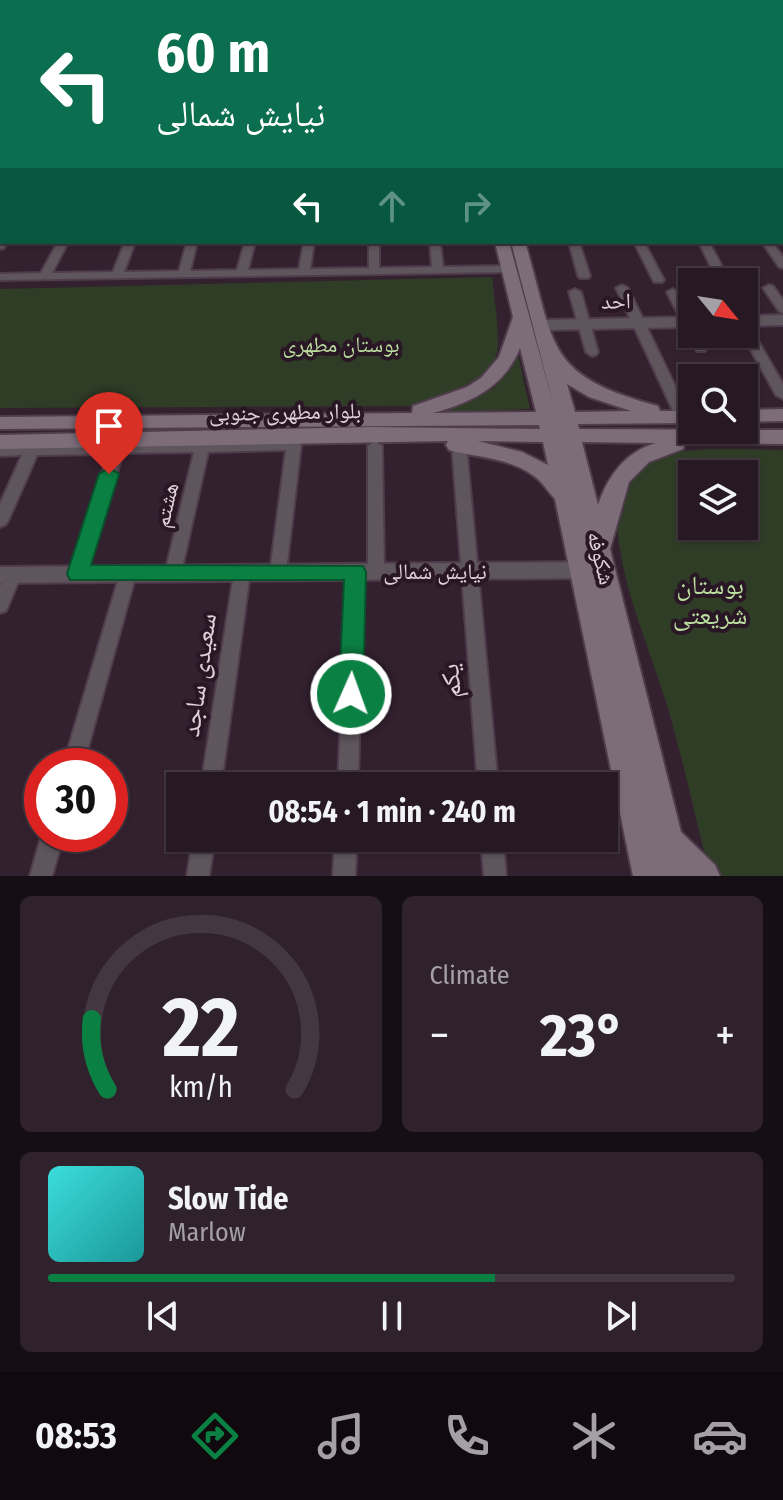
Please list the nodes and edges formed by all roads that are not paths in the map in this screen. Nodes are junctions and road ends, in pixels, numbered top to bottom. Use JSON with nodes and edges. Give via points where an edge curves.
{"nodes":[{"id":1,"x":62,"y":244,"type":"edge"},
{"id":2,"x":129,"y":244,"type":"edge"},
{"id":3,"x":192,"y":244,"type":"edge"},
{"id":4,"x":249,"y":244,"type":"edge"},
{"id":5,"x":309,"y":244,"type":"edge"},
{"id":6,"x":374,"y":244,"type":"edge"},
{"id":7,"x":435,"y":244,"type":"edge"},
{"id":8,"x":503,"y":244,"type":"edge"},
{"id":9,"x":518,"y":244,"type":"edge"},
{"id":10,"x":575,"y":244,"type":"edge"},
{"id":11,"x":640,"y":244,"type":"edge"},
{"id":12,"x":705,"y":244,"type":"edge"},
{"id":13,"x":768,"y":244,"type":"edge"},
{"id":14,"x":783,"y":265,"type":"edge"},
{"id":15,"x":717,"y":268,"type":"edge"},
{"id":16,"x":509,"y":269,"type":"junction"},
{"id":17,"x":438,"y":270,"type":"junction"},
{"id":18,"x":374,"y":271,"type":"junction"},
{"id":19,"x":304,"y":272,"type":"junction"},
{"id":20,"x":242,"y":273,"type":"junction"},
{"id":21,"x":184,"y":274,"type":"junction"},
{"id":22,"x":117,"y":275,"type":"junction"},
{"id":23,"x":45,"y":276,"type":"junction"},
{"id":24,"x":584,"y":276,"type":"dead end"},
{"id":25,"x":0,"y":277,"type":"edge"},
{"id":26,"x":658,"y":280,"type":"dead end"},
{"id":27,"x":622,"y":288,"type":"dead end"},
{"id":28,"x":769,"y":288,"type":"dead end"},
{"id":29,"x":575,"y":292,"type":"dead end"},
{"id":30,"x":673,"y":292,"type":"dead end"},
{"id":31,"x":678,"y":302,"type":"edge"},
{"id":32,"x":783,"y":309,"type":"edge"},
{"id":33,"x":783,"y":320,"type":"edge"},
{"id":34,"x":636,"y":323,"type":"junction"},
{"id":35,"x":758,"y":323,"type":"edge"},
{"id":36,"x":584,"y":324,"type":"junction"},
{"id":37,"x":678,"y":326,"type":"edge"},
{"id":38,"x":536,"y":328,"type":"junction"},
{"id":39,"x":757,"y":348,"type":"edge"},
{"id":40,"x":592,"y":352,"type":"dead end"},
{"id":41,"x":783,"y":395,"type":"edge"},
{"id":42,"x":678,"y":400,"type":"edge"},
{"id":43,"x":678,"y":415,"type":"edge"},
{"id":44,"x":783,"y":415,"type":"edge"},
{"id":45,"x":758,"y":416,"type":"edge"},
{"id":46,"x":678,"y":418,"type":"edge"},
{"id":47,"x":0,"y":423,"type":"edge"},
{"id":48,"x":559,"y":427,"type":"junction"},
{"id":49,"x":372,"y":432,"type":"junction"},
{"id":50,"x":678,"y":436,"type":"edge"},
{"id":51,"x":758,"y":437,"type":"edge"},
{"id":52,"x":783,"y":437,"type":"edge"},
{"id":53,"x":0,"y":442,"type":"edge"},
{"id":54,"x":678,"y":444,"type":"edge"},
{"id":55,"x":459,"y":445,"type":"junction"},
{"id":56,"x":202,"y":446,"type":"junction"},
{"id":57,"x":117,"y":449,"type":"junction"},
{"id":58,"x":32,"y":450,"type":"junction"},
{"id":59,"x":0,"y":451,"type":"edge"},
{"id":60,"x":569,"y":514,"type":"junction"},
{"id":61,"x":0,"y":521,"type":"edge"},
{"id":62,"x":600,"y":555,"type":"junction"},
{"id":63,"x":582,"y":570,"type":"junction"},
{"id":64,"x":470,"y":571,"type":"junction"},
{"id":65,"x":278,"y":572,"type":"junction"},
{"id":66,"x":365,"y":572,"type":"junction"},
{"id":67,"x":173,"y":573,"type":"junction"},
{"id":68,"x":242,"y":573,"type":"junction"},
{"id":69,"x":78,"y":574,"type":"junction"},
{"id":70,"x":128,"y":574,"type":"junction"},
{"id":71,"x":6,"y":575,"type":"edge"},
{"id":72,"x":0,"y":606,"type":"edge"},
{"id":73,"x":78,"y":748,"type":"edge"},
{"id":74,"x":213,"y":772,"type":"edge"},
{"id":75,"x":349,"y":772,"type":"edge"},
{"id":76,"x":487,"y":772,"type":"edge"},
{"id":77,"x":48,"y":852,"type":"edge"},
{"id":78,"x":202,"y":852,"type":"edge"},
{"id":79,"x":345,"y":852,"type":"edge"},
{"id":80,"x":493,"y":852,"type":"edge"},
{"id":81,"x":651,"y":860,"type":"edge"},
{"id":82,"x":41,"y":876,"type":"edge"},
{"id":83,"x":198,"y":876,"type":"edge"},
{"id":84,"x":344,"y":876,"type":"edge"},
{"id":85,"x":495,"y":876,"type":"edge"},
{"id":86,"x":677,"y":876,"type":"edge"},
{"id":87,"x":704,"y":876,"type":"edge"}],
"edges":[{"from":1,"to":23,"type":"street"},
{"from":2,"to":22,"type":"street"},
{"from":3,"to":21,"type":"street"},
{"from":4,"to":20,"type":"street"},
{"from":5,"to":19,"type":"street"},
{"from":6,"to":18,"type":"street"},
{"from":7,"to":17,"type":"street"},
{"from":8,"to":16,"type":"main road","name":"شکوفه"},
{"from":9,"to":38,"type":"main road","name":"شکوفه"},
{"from":10,"to":24,"type":"street"},
{"from":11,"to":26,"type":"street"},
{"from":12,"to":15,"type":"street"},
{"from":13,"to":14,"type":"street"},
{"from":16,"to":17,"type":"street"},
{"from":16,"to":38,"type":"main road","name":"شکوفه"},
{"from":17,"to":18,"type":"street"},
{"from":18,"to":19,"type":"street"},
{"from":19,"to":20,"type":"street"},
{"from":20,"to":21,"type":"street"},
{"from":21,"to":22,"type":"street"},
{"from":22,"to":23,"type":"street"},
{"from":23,"to":25,"type":"street"},
{"from":27,"to":34,"type":"street"},
{"from":28,"to":32,"type":"street"},
{"from":29,"to":36,"type":"street"},
{"from":30,"to":31,"type":"street"},
{"from":33,"to":35,"type":"street"},
{"from":34,"to":36,"type":"street","name":"احد"},
{"from":34,"to":37,"type":"street","name":"احد"},
{"from":34,"to":42,"type":"street"},
{"from":36,"to":38,"type":"street","name":"احد"},
{"from":36,"to":40,"type":"street"},
{"from":38,"to":43,"type":"main road","via":[[557,364],[581,386],[620,402]]},
{"from":38,"to":48,"type":"main road","name":"شکوفه"},
{"from":38,"to":48,"type":"main road","name":"شکوفه"},
{"from":38,"to":49,"type":"main road","via":[[484,387]]},
{"from":39,"to":41,"type":"street"},
{"from":44,"to":45,"type":"main road"},
{"from":46,"to":48,"type":"main road"},
{"from":47,"to":49,"type":"main road","name":"بلوار مطهری جنوبی"},
{"from":48,"to":49,"type":"main road","name":"بلوار مطهری جنوبی"},
{"from":48,"to":50,"type":"main road"},
{"from":48,"to":60,"type":"main road","name":"شکوفه"},
{"from":48,"to":62,"type":"main road","name":"شکوفه"},
{"from":49,"to":53,"type":"main road","name":"بلوار مطهری جنوبی"},
{"from":49,"to":55,"type":"main road"},
{"from":49,"to":66,"type":"street"},
{"from":51,"to":52,"type":"main road"},
{"from":54,"to":62,"type":"main road","via":[[633,461],[607,508]]},
{"from":55,"to":60,"type":"main road","via":[[539,468],[556,483]]},
{"from":55,"to":64,"type":"street","name":"یکم"},
{"from":56,"to":57,"type":"street"},
{"from":56,"to":65,"type":"street","via":[[294,445]]},
{"from":56,"to":67,"type":"street","name":"هشتم"},
{"from":57,"to":58,"type":"street"},
{"from":57,"to":69,"type":"street"},
{"from":58,"to":59,"type":"street"},
{"from":58,"to":61,"type":"street"},
{"from":60,"to":63,"type":"main road","name":"شکوفه"},
{"from":62,"to":81,"type":"main road","name":"شکوفه"},
{"from":63,"to":64,"type":"street","name":"نیایش شمالی"},
{"from":63,"to":81,"type":"main road","name":"شکوفه"},
{"from":64,"to":66,"type":"street","name":"نیایش شمالی"},
{"from":64,"to":76,"type":"street","name":"یکم"},
{"from":65,"to":66,"type":"street","name":"نیایش شمالی"},
{"from":65,"to":68,"type":"street","name":"نیایش شمالی"},
{"from":66,"to":75,"type":"street"},
{"from":67,"to":68,"type":"street","name":"نیایش شمالی"},
{"from":67,"to":70,"type":"street","name":"نیایش شمالی"},
{"from":68,"to":74,"type":"street","name":"سعیدی ساجد"},
{"from":69,"to":70,"type":"street","name":"نیایش شمالی"},
{"from":69,"to":71,"type":"street","name":"نیایش شمالی"},
{"from":70,"to":73,"type":"street"},
{"from":71,"to":72,"type":"street"},
{"from":77,"to":82,"type":"street"},
{"from":78,"to":83,"type":"street"},
{"from":79,"to":84,"type":"street"},
{"from":80,"to":85,"type":"street"},
{"from":81,"to":86,"type":"main road","name":"شکوفه"},
{"from":81,"to":87,"type":"main road"}]}
